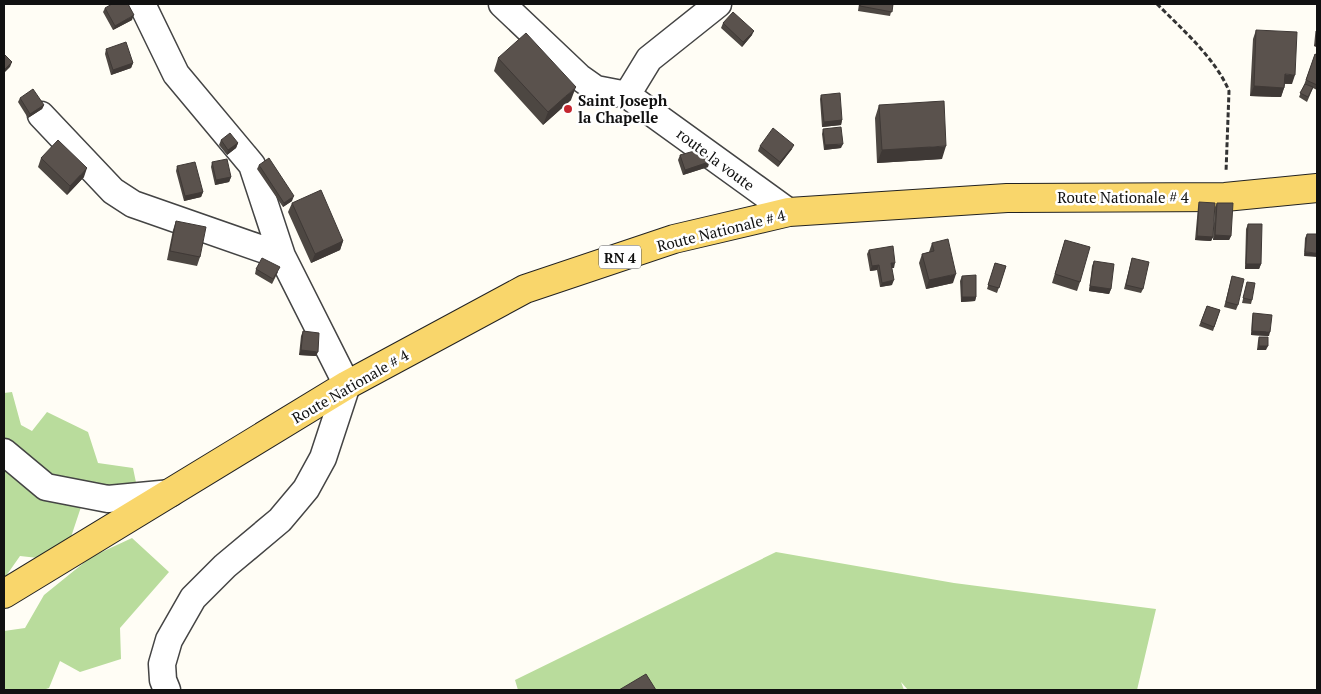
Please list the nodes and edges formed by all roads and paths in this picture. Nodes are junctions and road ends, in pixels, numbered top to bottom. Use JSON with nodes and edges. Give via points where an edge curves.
{"nodes":[{"id":1,"x":142,"y":4,"type":"edge"},
{"id":2,"x":502,"y":4,"type":"edge"},
{"id":3,"x":718,"y":4,"type":"edge"},
{"id":4,"x":1157,"y":4,"type":"edge"},
{"id":5,"x":627,"y":95,"type":"junction"},
{"id":6,"x":41,"y":115,"type":"edge"},
{"id":7,"x":1317,"y":188,"type":"edge"},
{"id":8,"x":1225,"y":197,"type":"junction"},
{"id":9,"x":789,"y":212,"type":"junction"},
{"id":10,"x":282,"y":256,"type":"junction"},
{"id":11,"x":347,"y":385,"type":"junction"},
{"id":12,"x":4,"y":452,"type":"edge"},
{"id":13,"x":171,"y":493,"type":"junction"},
{"id":14,"x":4,"y":594,"type":"edge"},
{"id":15,"x":167,"y":690,"type":"edge"}],
"edges":[{"from":1,"to":10,"type":"street","via":[[176,74],[252,165]]},
{"from":2,"to":5,"type":"street","via":[[579,77],[596,89]]},
{"from":3,"to":5,"type":"street","via":[[649,59]]},
{"from":4,"to":8,"type":"path","via":[[1197,46],[1229,91]]},
{"from":5,"to":9,"type":"street","name":"route la voute"},
{"from":6,"to":10,"type":"street","via":[[113,191],[133,204]]},
{"from":7,"to":8,"type":"main road","name":"Route Nationale # 4","number":"RN 4"},
{"from":8,"to":9,"type":"main road","name":"Route Nationale # 4","number":"RN 4","via":[[1007,198]]},
{"from":9,"to":11,"type":"main road","name":"Route Nationale # 4","number":"RN 4","via":[[674,239],[525,289]]},
{"from":10,"to":11,"type":"street"},
{"from":11,"to":13,"type":"main road","name":"Route Nationale # 4","number":"RN 4"},
{"from":11,"to":15,"type":"street","via":[[323,458],[306,489],[280,520],[193,598],[169,640],[162,664]]},
{"from":12,"to":13,"type":"street","via":[[46,487],[108,499]]},
{"from":13,"to":14,"type":"main road","name":"Route Nationale # 4","number":"RN 4"}]}
